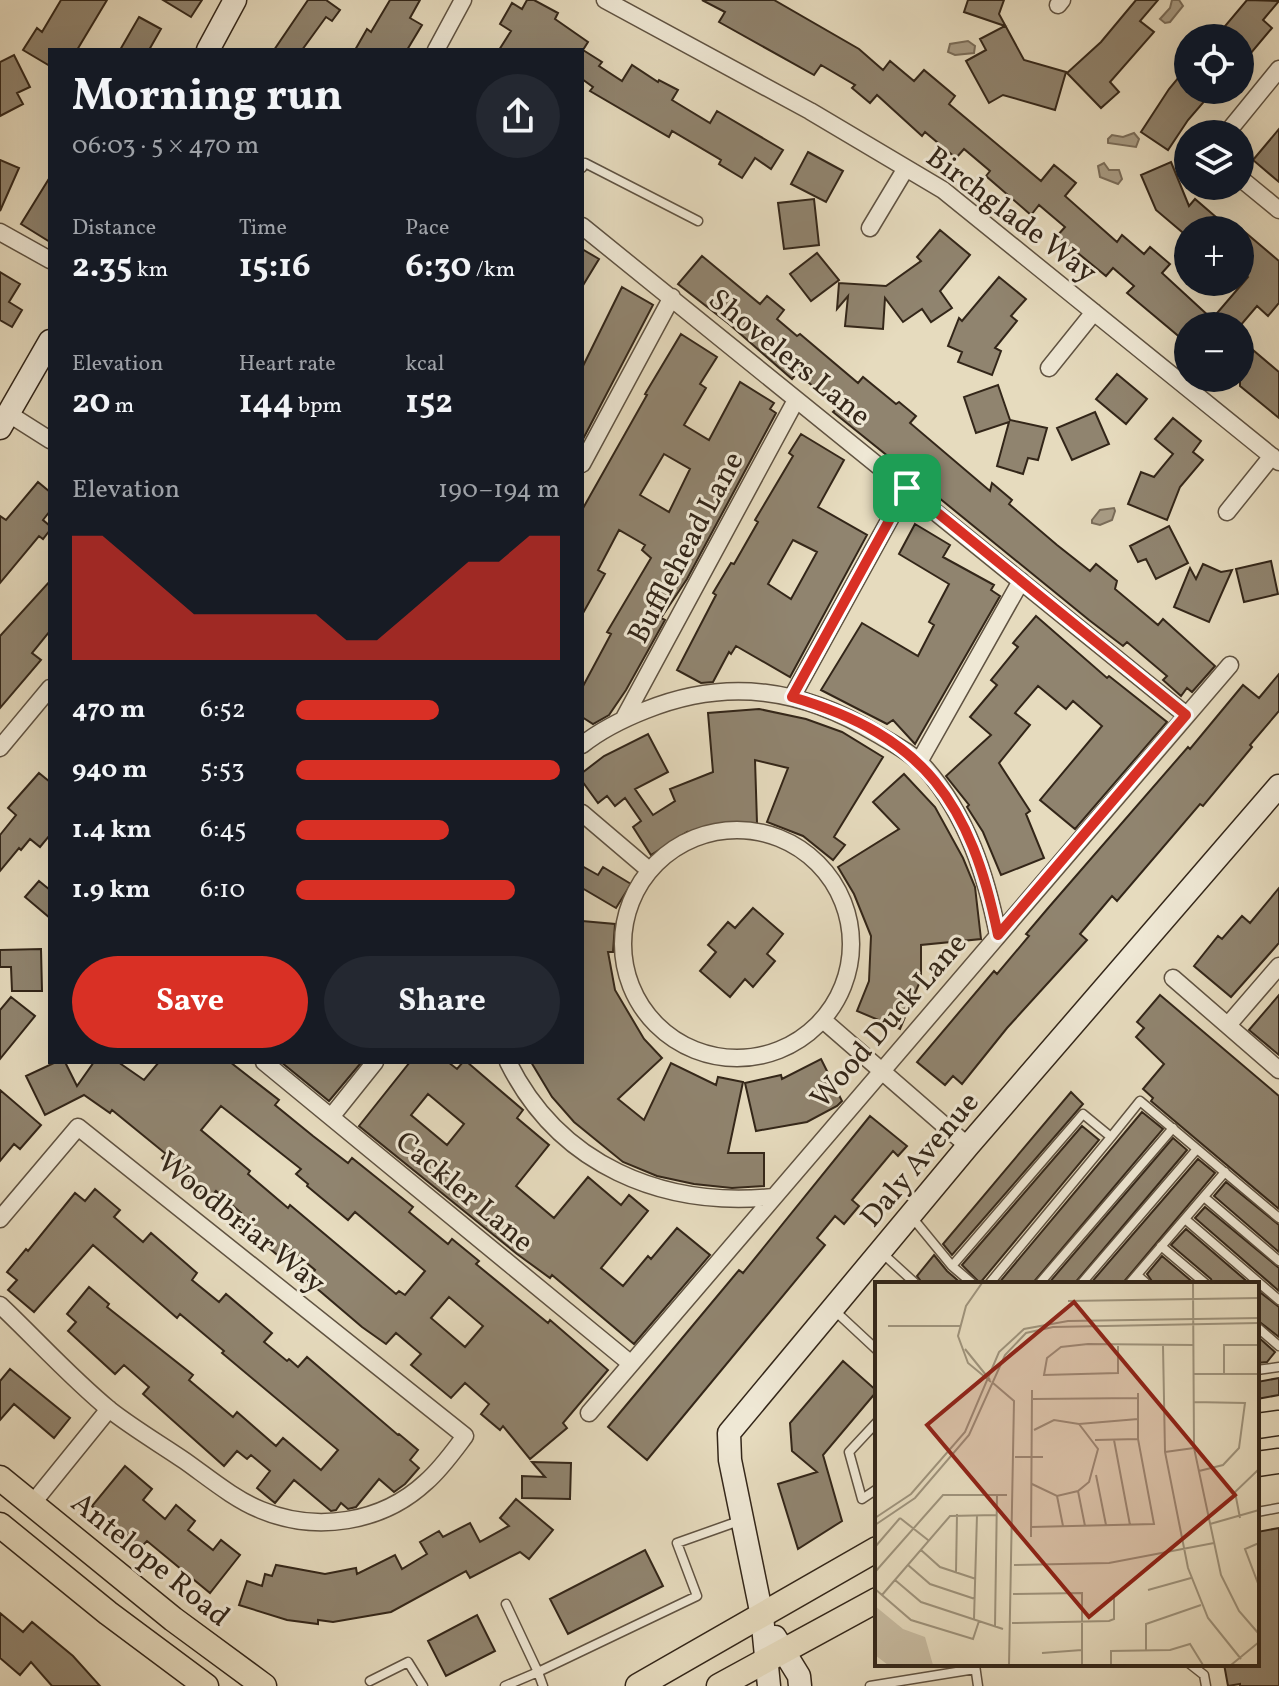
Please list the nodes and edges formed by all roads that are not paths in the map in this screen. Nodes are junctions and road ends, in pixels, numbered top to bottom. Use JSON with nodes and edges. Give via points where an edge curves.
{"nodes":[{"id":1,"x":235,"y":0,"type":"edge"},
{"id":2,"x":463,"y":0,"type":"edge"},
{"id":3,"x":605,"y":0,"type":"edge"},
{"id":4,"x":209,"y":48,"type":"edge"},
{"id":5,"x":437,"y":48,"type":"edge"},
{"id":6,"x":1279,"y":69,"type":"edge"},
{"id":7,"x":1237,"y":120,"type":"edge"},
{"id":8,"x":584,"y":165,"type":"edge"},
{"id":9,"x":906,"y":168,"type":"junction"},
{"id":10,"x":1254,"y":189,"type":"edge"},
{"id":11,"x":1279,"y":210,"type":"edge"},
{"id":12,"x":698,"y":221,"type":"dead end"},
{"id":13,"x":584,"y":228,"type":"edge"},
{"id":14,"x":870,"y":228,"type":"dead end"},
{"id":15,"x":0,"y":232,"type":"edge"},
{"id":16,"x":48,"y":259,"type":"edge"},
{"id":17,"x":672,"y":297,"type":"junction"},
{"id":18,"x":1094,"y":312,"type":"junction"},
{"id":19,"x":48,"y":344,"type":"edge"},
{"id":20,"x":1049,"y":368,"type":"dead end"},
{"id":21,"x":796,"y":400,"type":"junction"},
{"id":22,"x":4,"y":421,"type":"edge"},
{"id":23,"x":48,"y":439,"type":"edge"},
{"id":24,"x":1276,"y":459,"type":"edge"},
{"id":25,"x":584,"y":460,"type":"edge"},
{"id":26,"x":907,"y":488,"type":"junction"},
{"id":27,"x":1227,"y":512,"type":"dead end"},
{"id":28,"x":1021,"y":581,"type":"junction"},
{"id":29,"x":1230,"y":665,"type":"dead end"},
{"id":30,"x":48,"y":690,"type":"edge"},
{"id":31,"x":792,"y":697,"type":"junction"},
{"id":32,"x":1186,"y":715,"type":"junction"},
{"id":33,"x":623,"y":720,"type":"junction"},
{"id":34,"x":584,"y":744,"type":"edge"},
{"id":35,"x":0,"y":748,"type":"edge"},
{"id":36,"x":919,"y":762,"type":"junction"},
{"id":37,"x":1279,"y":786,"type":"edge"},
{"id":38,"x":584,"y":815,"type":"edge"},
{"id":39,"x":649,"y":870,"type":"junction"},
{"id":40,"x":998,"y":935,"type":"junction"},
{"id":41,"x":1279,"y":966,"type":"edge"},
{"id":42,"x":1173,"y":978,"type":"dead end"},
{"id":43,"x":823,"y":1020,"type":"junction"},
{"id":44,"x":1228,"y":1025,"type":"junction"},
{"id":45,"x":266,"y":1064,"type":"edge"},
{"id":46,"x":373,"y":1064,"type":"edge"},
{"id":47,"x":509,"y":1064,"type":"edge"},
{"id":48,"x":881,"y":1070,"type":"junction"},
{"id":49,"x":1279,"y":1070,"type":"edge"},
{"id":50,"x":331,"y":1117,"type":"junction"},
{"id":51,"x":1173,"y":1128,"type":"junction"},
{"id":52,"x":1111,"y":1137,"type":"junction"},
{"id":53,"x":968,"y":1146,"type":"junction"},
{"id":54,"x":1197,"y":1149,"type":"junction"},
{"id":55,"x":1225,"y":1172,"type":"junction"},
{"id":56,"x":773,"y":1197,"type":"junction"},
{"id":57,"x":1204,"y":1197,"type":"junction"},
{"id":58,"x":910,"y":1216,"type":"junction"},
{"id":59,"x":1279,"y":1218,"type":"edge"},
{"id":60,"x":0,"y":1219,"type":"edge"},
{"id":61,"x":1185,"y":1219,"type":"junction"},
{"id":62,"x":1161,"y":1246,"type":"junction"},
{"id":63,"x":880,"y":1252,"type":"junction"},
{"id":64,"x":1279,"y":1261,"type":"edge"},
{"id":65,"x":952,"y":1266,"type":"junction"},
{"id":66,"x":1137,"y":1275,"type":"junction"},
{"id":67,"x":914,"y":1282,"type":"edge"},
{"id":68,"x":971,"y":1282,"type":"edge"},
{"id":69,"x":991,"y":1282,"type":"edge"},
{"id":70,"x":1041,"y":1282,"type":"edge"},
{"id":71,"x":1083,"y":1282,"type":"edge"},
{"id":72,"x":1131,"y":1282,"type":"edge"},
{"id":73,"x":1145,"y":1282,"type":"edge"},
{"id":74,"x":1204,"y":1282,"type":"edge"},
{"id":75,"x":1258,"y":1282,"type":"edge"},
{"id":76,"x":1259,"y":1283,"type":"edge"},
{"id":77,"x":1279,"y":1300,"type":"edge"},
{"id":78,"x":0,"y":1305,"type":"edge"},
{"id":79,"x":834,"y":1310,"type":"junction"},
{"id":80,"x":1259,"y":1329,"type":"edge"},
{"id":81,"x":1279,"y":1346,"type":"edge"},
{"id":82,"x":875,"y":1348,"type":"edge"},
{"id":83,"x":630,"y":1363,"type":"junction"},
{"id":84,"x":1279,"y":1367,"type":"edge"},
{"id":85,"x":1259,"y":1370,"type":"edge"},
{"id":86,"x":109,"y":1409,"type":"junction"},
{"id":87,"x":589,"y":1413,"type":"dead end"},
{"id":88,"x":1279,"y":1423,"type":"edge"},
{"id":89,"x":875,"y":1424,"type":"edge"},
{"id":90,"x":1259,"y":1426,"type":"edge"},
{"id":91,"x":1279,"y":1461,"type":"edge"},
{"id":92,"x":1259,"y":1464,"type":"edge"},
{"id":93,"x":0,"y":1478,"type":"edge"},
{"id":94,"x":875,"y":1490,"type":"edge"},
{"id":95,"x":0,"y":1491,"type":"edge"},
{"id":96,"x":32,"y":1504,"type":"junction"},
{"id":97,"x":1279,"y":1508,"type":"edge"},
{"id":98,"x":1259,"y":1512,"type":"edge"},
{"id":99,"x":743,"y":1520,"type":"junction"},
{"id":100,"x":3,"y":1533,"type":"edge"},
{"id":101,"x":875,"y":1550,"type":"edge"},
{"id":102,"x":118,"y":1574,"type":"junction"},
{"id":103,"x":875,"y":1601,"type":"edge"},
{"id":104,"x":506,"y":1604,"type":"dead end"},
{"id":105,"x":762,"y":1616,"type":"junction"},
{"id":106,"x":775,"y":1656,"type":"junction"},
{"id":107,"x":1193,"y":1666,"type":"edge"},
{"id":108,"x":975,"y":1667,"type":"edge"},
{"id":109,"x":538,"y":1672,"type":"junction"},
{"id":110,"x":370,"y":1681,"type":"dead end"},
{"id":111,"x":206,"y":1686,"type":"edge"},
{"id":112,"x":264,"y":1686,"type":"edge"},
{"id":113,"x":423,"y":1686,"type":"edge"},
{"id":114,"x":505,"y":1686,"type":"edge"},
{"id":115,"x":543,"y":1686,"type":"edge"},
{"id":116,"x":638,"y":1686,"type":"edge"},
{"id":117,"x":719,"y":1686,"type":"edge"},
{"id":118,"x":769,"y":1686,"type":"edge"},
{"id":119,"x":800,"y":1686,"type":"edge"},
{"id":120,"x":870,"y":1686,"type":"edge"},
{"id":121,"x":978,"y":1686,"type":"edge"},
{"id":122,"x":1206,"y":1686,"type":"edge"}],
"edges":[{"from":1,"to":4,"type":"street"},
{"from":2,"to":5,"type":"street"},
{"from":3,"to":9,"type":"street","name":"Birchglade Way"},
{"from":6,"to":7,"type":"street"},
{"from":8,"to":12,"type":"lane"},
{"from":9,"to":14,"type":"street"},
{"from":9,"to":18,"type":"street","name":"Birchglade Way","via":[[943,190]]},
{"from":10,"to":11,"type":"street"},
{"from":13,"to":17,"type":"street","name":"Shovelers Lane"},
{"from":15,"to":16,"type":"street"},
{"from":17,"to":21,"type":"street","name":"Shovelers Lane"},
{"from":17,"to":25,"type":"street"},
{"from":18,"to":20,"type":"street"},
{"from":18,"to":24,"type":"street","name":"Birchglade Way"},
{"from":19,"to":22,"type":"street"},
{"from":21,"to":26,"type":"street","name":"Shovelers Lane"},
{"from":21,"to":33,"type":"street","name":"Bufflehead Lane"},
{"from":22,"to":23,"type":"street"},
{"from":24,"to":27,"type":"street"},
{"from":26,"to":28,"type":"street","name":"Shovelers Lane"},
{"from":26,"to":31,"type":"street"},
{"from":28,"to":32,"type":"street","name":"Shovelers Lane"},
{"from":28,"to":36,"type":"street"},
{"from":29,"to":32,"type":"street","name":"Wood Duck Lane"},
{"from":30,"to":35,"type":"street"},
{"from":31,"to":33,"type":"street","via":[[724,691],[660,705]]},
{"from":31,"to":36,"type":"street","via":[[849,717]]},
{"from":32,"to":40,"type":"street","name":"Wood Duck Lane"},
{"from":33,"to":34,"type":"street"},
{"from":36,"to":40,"type":"street","via":[[943,791],[971,841]]},
{"from":37,"to":53,"type":"street","name":"Daly Avenue"},
{"from":38,"to":39,"type":"street"},
{"from":39,"to":43,"type":"street","via":[[629,906],[623,947],[632,988],[655,1023],[689,1047],[739,1058],[789,1045]]},
{"from":39,"to":43,"type":"street","via":[[682,844],[723,831],[765,834],[803,852],[826,874],[842,901],[851,943],[844,984]]},
{"from":40,"to":48,"type":"street","name":"Wood Duck Lane"},
{"from":41,"to":44,"type":"street"},
{"from":42,"to":44,"type":"street"},
{"from":43,"to":48,"type":"street"},
{"from":44,"to":49,"type":"street"},
{"from":45,"to":50,"type":"street","name":"Cackler Lane"},
{"from":46,"to":50,"type":"street"},
{"from":47,"to":56,"type":"street","via":[[531,1100],[576,1146],[605,1166],[692,1197]]},
{"from":48,"to":53,"type":"street"},
{"from":48,"to":56,"type":"street","name":"Wood Duck Lane"},
{"from":50,"to":83,"type":"street","name":"Cackler Lane"},
{"from":51,"to":52,"type":"lane","via":[[1140,1101]]},
{"from":51,"to":54,"type":"lane"},
{"from":51,"to":70,"type":"lane"},
{"from":52,"to":65,"type":"lane","via":[[1083,1114]]},
{"from":52,"to":69,"type":"lane"},
{"from":53,"to":58,"type":"street","name":"Daly Avenue"},
{"from":54,"to":55,"type":"lane"},
{"from":54,"to":71,"type":"lane"},
{"from":55,"to":57,"type":"lane"},
{"from":55,"to":59,"type":"lane"},
{"from":56,"to":83,"type":"street","name":"Wood Duck Lane"},
{"from":57,"to":61,"type":"lane"},
{"from":57,"to":64,"type":"lane"},
{"from":58,"to":63,"type":"street","name":"Daly Avenue"},
{"from":58,"to":65,"type":"lane"},
{"from":60,"to":86,"type":"street","name":"Woodbriar Way","via":[[78,1127],[465,1436],[433,1475],[402,1501],[365,1517],[311,1522],[285,1518],[236,1496]]},
{"from":61,"to":62,"type":"lane"},
{"from":61,"to":75,"type":"lane"},
{"from":62,"to":66,"type":"lane"},
{"from":62,"to":74,"type":"lane"},
{"from":63,"to":67,"type":"lane"},
{"from":63,"to":79,"type":"street","name":"Daly Avenue"},
{"from":65,"to":68,"type":"lane"},
{"from":66,"to":72,"type":"lane"},
{"from":66,"to":73,"type":"lane"},
{"from":76,"to":77,"type":"lane"},
{"from":78,"to":86,"type":"street"},
{"from":79,"to":82,"type":"lane"},
{"from":79,"to":99,"type":"street","name":"Daly Avenue","via":[[729,1433]]},
{"from":80,"to":81,"type":"lane"},
{"from":83,"to":87,"type":"street","name":"Wood Duck Lane"},
{"from":84,"to":85,"type":"lane"},
{"from":86,"to":96,"type":"street"},
{"from":88,"to":90,"type":"main road"},
{"from":89,"to":94,"type":"lane","via":[[849,1452],[862,1499]]},
{"from":91,"to":92,"type":"main road"},
{"from":93,"to":96,"type":"main road","name":"Antelope Road"},
{"from":95,"to":96,"type":"main road"},
{"from":96,"to":102,"type":"main road","name":"Antelope Road"},
{"from":97,"to":98,"type":"lane"},
{"from":99,"to":105,"type":"street","name":"Daly Avenue"},
{"from":99,"to":109,"type":"lane","via":[[677,1543],[697,1596]]},
{"from":100,"to":102,"type":"main road"},
{"from":100,"to":111,"type":"main road"},
{"from":101,"to":105,"type":"main road"},
{"from":102,"to":112,"type":"main road","name":"Antelope Road"},
{"from":103,"to":106,"type":"main road"},
{"from":104,"to":109,"type":"lane"},
{"from":105,"to":106,"type":"street","name":"Daly Avenue"},
{"from":105,"to":116,"type":"main road"},
{"from":106,"to":117,"type":"main road"},
{"from":106,"to":118,"type":"street","name":"Daly Avenue"},
{"from":106,"to":119,"type":"street","via":[[799,1676]]},
{"from":107,"to":122,"type":"lane","via":[[1204,1675]]},
{"from":108,"to":120,"type":"lane"},
{"from":108,"to":121,"type":"lane"},
{"from":109,"to":114,"type":"lane"},
{"from":109,"to":115,"type":"lane"},
{"from":110,"to":113,"type":"lane","via":[[408,1662]]}]}
